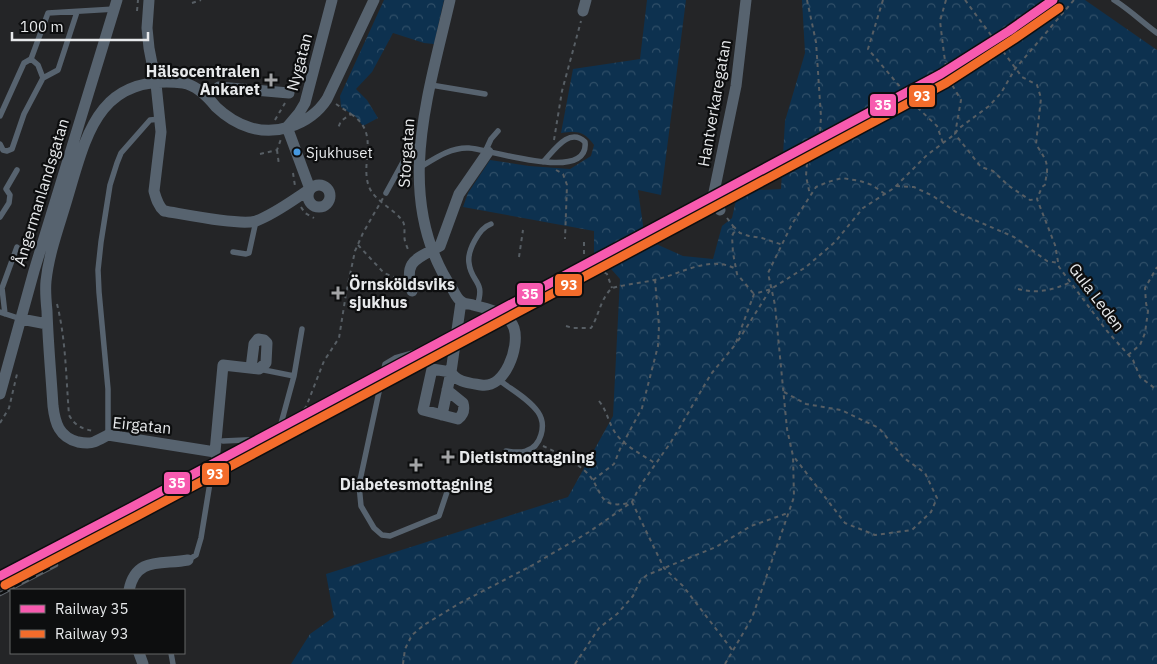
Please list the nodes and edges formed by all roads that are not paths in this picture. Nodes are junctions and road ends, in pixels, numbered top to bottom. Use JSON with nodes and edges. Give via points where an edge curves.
{"nodes":[{"id":1,"x":149,"y":0,"type":"edge"},
{"id":2,"x":332,"y":0,"type":"edge"},
{"id":3,"x":374,"y":0,"type":"edge"},
{"id":4,"x":450,"y":0,"type":"edge"},
{"id":5,"x":746,"y":0,"type":"edge"},
{"id":6,"x":1114,"y":0,"type":"edge"},
{"id":7,"x":116,"y":4,"type":"edge"},
{"id":8,"x":77,"y":12,"type":"junction"},
{"id":9,"x":1157,"y":33,"type":"edge"},
{"id":10,"x":32,"y":59,"type":"junction"},
{"id":11,"x":43,"y":78,"type":"junction"},
{"id":12,"x":156,"y":84,"type":"junction"},
{"id":13,"x":431,"y":85,"type":"junction"},
{"id":14,"x":288,"y":93,"type":"dead end"},
{"id":15,"x":485,"y":94,"type":"dead end"},
{"id":16,"x":207,"y":97,"type":"junction"},
{"id":17,"x":0,"y":116,"type":"edge"},
{"id":18,"x":160,"y":119,"type":"junction"},
{"id":19,"x":287,"y":127,"type":"junction"},
{"id":20,"x":498,"y":131,"type":"dead end"},
{"id":21,"x":421,"y":143,"type":"junction"},
{"id":22,"x":0,"y":144,"type":"edge"},
{"id":23,"x":487,"y":152,"type":"junction"},
{"id":24,"x":543,"y":162,"type":"junction"},
{"id":25,"x":419,"y":168,"type":"junction"},
{"id":26,"x":16,"y":170,"type":"dead end"},
{"id":27,"x":3,"y":189,"type":"edge"},
{"id":28,"x":386,"y":193,"type":"road end"},
{"id":29,"x":720,"y":210,"type":"road end"},
{"id":30,"x":0,"y":217,"type":"edge"},
{"id":31,"x":256,"y":221,"type":"junction"},
{"id":32,"x":491,"y":224,"type":"dead end"},
{"id":33,"x":17,"y":247,"type":"dead end"},
{"id":34,"x":432,"y":251,"type":"junction"},
{"id":35,"x":233,"y":252,"type":"dead end"},
{"id":36,"x":410,"y":286,"type":"road end"},
{"id":37,"x":462,"y":302,"type":"junction"},
{"id":38,"x":477,"y":306,"type":"junction"},
{"id":39,"x":2,"y":313,"type":"edge"},
{"id":40,"x":21,"y":319,"type":"junction"},
{"id":41,"x":47,"y":324,"type":"junction"},
{"id":42,"x":302,"y":329,"type":"dead end"},
{"id":43,"x":456,"y":341,"type":"junction"},
{"id":44,"x":255,"y":369,"type":"joint"},
{"id":45,"x":450,"y":372,"type":"junction"},
{"id":46,"x":294,"y":376,"type":"junction"},
{"id":47,"x":499,"y":380,"type":"junction"},
{"id":48,"x":447,"y":390,"type":"junction"},
{"id":49,"x":0,"y":394,"type":"edge"},
{"id":50,"x":442,"y":416,"type":"junction"},
{"id":51,"x":108,"y":435,"type":"junction"},
{"id":52,"x":223,"y":441,"type":"dead end"},
{"id":53,"x":506,"y":451,"type":"dead end"},
{"id":54,"x":215,"y":452,"type":"junction"},
{"id":55,"x":449,"y":486,"type":"dead end"},
{"id":56,"x":188,"y":560,"type":"joint"},
{"id":57,"x":129,"y":589,"type":"edge"}],
"edges":[{"from":1,"to":12,"type":"street","via":[[147,28]]},
{"from":2,"to":19,"type":"street","name":"Nygatan","via":[[305,103]]},
{"from":3,"to":19,"type":"street","via":[[327,98],[311,116]]},
{"from":4,"to":13,"type":"street","name":"Storgatan"},
{"from":5,"to":29,"type":"street","name":"Hantverkaregatan","via":[[736,86],[713,197]]},
{"from":6,"to":9,"type":"lane"},
{"from":7,"to":8,"type":"lane"},
{"from":7,"to":40,"type":"street","name":"Ångermanlandsgatan"},
{"from":8,"to":10,"type":"lane","via":[[48,13]]},
{"from":8,"to":11,"type":"lane","via":[[58,70]]},
{"from":10,"to":11,"type":"lane"},
{"from":10,"to":17,"type":"lane","via":[[24,63]]},
{"from":11,"to":22,"type":"lane","via":[[24,114],[12,149],[7,151]]},
{"from":12,"to":16,"type":"street","via":[[186,84]]},
{"from":12,"to":18,"type":"street"},
{"from":12,"to":41,"type":"street","via":[[131,88],[118,95],[97,116],[91,128],[53,246],[46,282]]},
{"from":13,"to":15,"type":"lane"},
{"from":13,"to":21,"type":"street","name":"Storgatan"},
{"from":14,"to":16,"type":"street","via":[[219,87]]},
{"from":16,"to":19,"type":"street","via":[[232,120],[246,127],[274,131]]},
{"from":18,"to":31,"type":"street","via":[[154,190],[162,209],[220,220]]},
{"from":18,"to":51,"type":"lane","via":[[150,120],[121,153],[108,197],[98,270],[108,389]]},
{"from":19,"to":31,"type":"street","via":[[310,189]]},
{"from":20,"to":23,"type":"lane"},
{"from":21,"to":25,"type":"street","name":"Storgatan"},
{"from":21,"to":28,"type":"lane","via":[[409,150]]},
{"from":23,"to":24,"type":"lane"},
{"from":23,"to":25,"type":"lane","via":[[469,148],[453,150]]},
{"from":23,"to":34,"type":"street","via":[[459,194],[440,246]]},
{"from":24,"to":24,"type":"lane","via":[[571,162],[580,157],[586,147],[585,142],[575,136],[566,139]]},
{"from":25,"to":34,"type":"street","name":"Storgatan","via":[[422,214]]},
{"from":26,"to":27,"type":"lane"},
{"from":27,"to":30,"type":"lane","via":[[10,194],[10,200]]},
{"from":31,"to":35,"type":"lane","via":[[249,253]]},
{"from":32,"to":38,"type":"lane","via":[[477,236],[468,260],[481,291]]},
{"from":33,"to":39,"type":"lane","via":[[2,288]]},
{"from":34,"to":36,"type":"street","via":[[418,257],[413,264]]},
{"from":34,"to":37,"type":"street","name":"Storgatan","via":[[442,275]]},
{"from":37,"to":38,"type":"street"},
{"from":37,"to":43,"type":"street"},
{"from":38,"to":47,"type":"street","via":[[502,314],[510,320],[514,330],[512,356]]},
{"from":39,"to":40,"type":"lane"},
{"from":40,"to":41,"type":"street"},
{"from":40,"to":49,"type":"street","name":"Ångermanlandsgatan"},
{"from":41,"to":51,"type":"street","name":"Eirgatan","via":[[55,419],[60,432],[72,440],[88,443]]},
{"from":42,"to":46,"type":"lane"},
{"from":43,"to":45,"type":"street"},
{"from":43,"to":55,"type":"lane","via":[[395,358],[385,364],[359,485],[361,506],[374,528],[382,535],[390,536],[439,516]]},
{"from":44,"to":46,"type":"lane"},
{"from":44,"to":54,"type":"street","via":[[223,364]]},
{"from":45,"to":47,"type":"street","via":[[459,380],[485,386]]},
{"from":45,"to":48,"type":"street"},
{"from":45,"to":50,"type":"street","via":[[432,369],[423,410]]},
{"from":46,"to":52,"type":"lane","via":[[279,432],[267,439]]},
{"from":47,"to":53,"type":"lane","via":[[533,405],[540,416],[542,433],[534,447],[522,452]]},
{"from":48,"to":50,"type":"street"},
{"from":48,"to":50,"type":"street","via":[[461,401],[464,411],[458,419]]},
{"from":51,"to":54,"type":"street","name":"Eirgatan"},
{"from":54,"to":56,"type":"lane","via":[[201,538],[196,554]]},
{"from":56,"to":57,"type":"street","via":[[148,564],[133,577]]}]}
